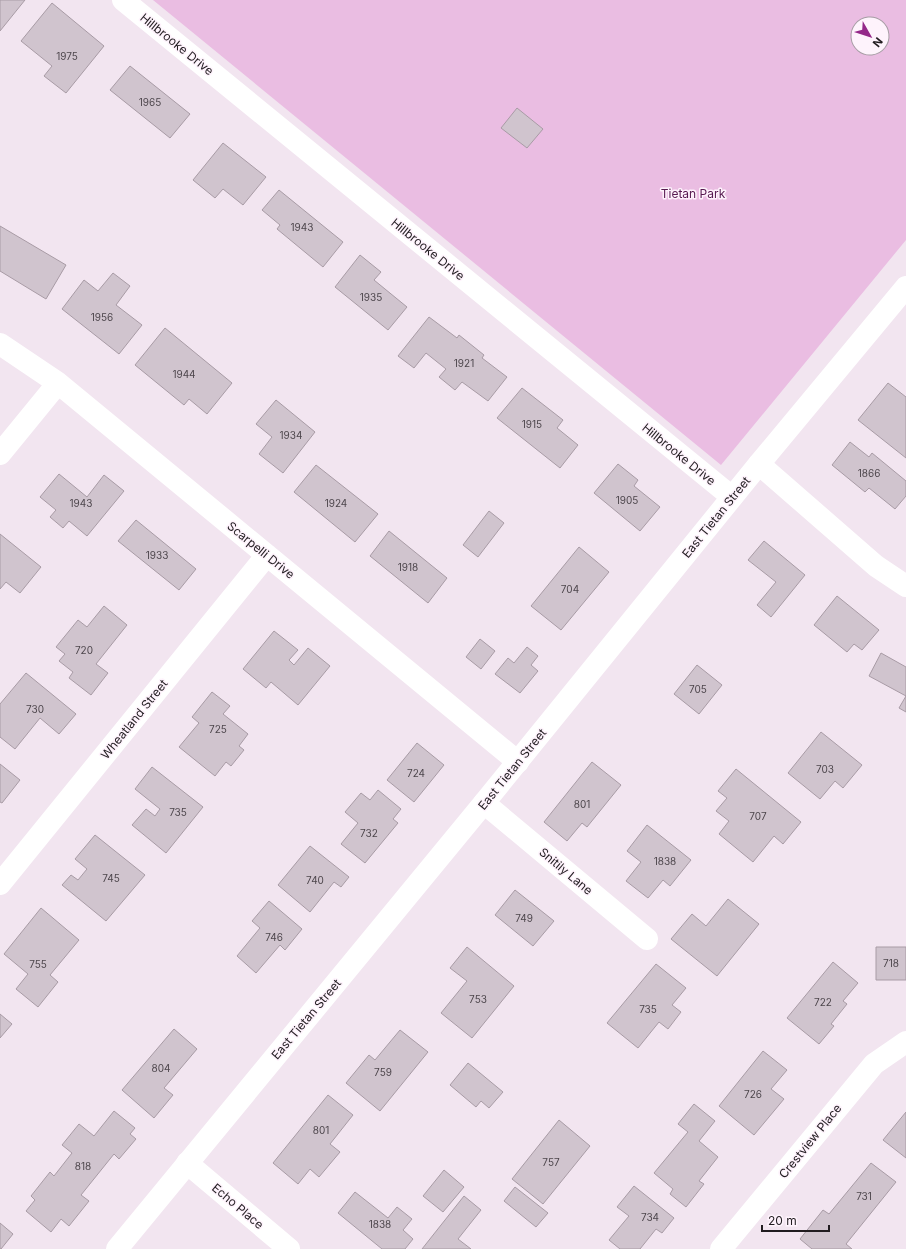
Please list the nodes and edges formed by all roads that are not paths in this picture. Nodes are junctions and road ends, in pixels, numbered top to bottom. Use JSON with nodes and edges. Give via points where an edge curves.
{"nodes":[{"id":1,"x":123,"y":0,"type":"edge"},
{"id":2,"x":906,"y":287,"type":"edge"},
{"id":3,"x":0,"y":344,"type":"edge"},
{"id":4,"x":58,"y":383,"type":"junction"},
{"id":5,"x":0,"y":454,"type":"edge"},
{"id":6,"x":759,"y":464,"type":"junction"},
{"id":7,"x":732,"y":497,"type":"junction"},
{"id":8,"x":267,"y":554,"type":"junction"},
{"id":9,"x":906,"y":586,"type":"edge"},
{"id":10,"x":518,"y":762,"type":"junction"},
{"id":11,"x":484,"y":803,"type":"junction"},
{"id":12,"x":0,"y":884,"type":"edge"},
{"id":13,"x":647,"y":939,"type":"dead end"},
{"id":14,"x":906,"y":1042,"type":"edge"},
{"id":15,"x":187,"y":1163,"type":"junction"},
{"id":16,"x":117,"y":1249,"type":"edge"},
{"id":17,"x":289,"y":1249,"type":"edge"},
{"id":18,"x":721,"y":1249,"type":"edge"}],
"edges":[{"from":1,"to":7,"type":"street","name":"Hillbrooke Drive"},
{"from":2,"to":6,"type":"street","name":"East Tietan Street"},
{"from":3,"to":4,"type":"street","name":"Scarpelli Drive"},
{"from":4,"to":5,"type":"street"},
{"from":4,"to":8,"type":"street","name":"Scarpelli Drive"},
{"from":6,"to":7,"type":"street","name":"East Tietan Street"},
{"from":6,"to":9,"type":"street","via":[[876,566]]},
{"from":7,"to":10,"type":"street","name":"East Tietan Street"},
{"from":8,"to":10,"type":"street","name":"Scarpelli Drive"},
{"from":8,"to":12,"type":"street","name":"Wheatland Street"},
{"from":10,"to":11,"type":"street","name":"East Tietan Street"},
{"from":11,"to":13,"type":"street","name":"Snitily Lane"},
{"from":11,"to":15,"type":"street","name":"East Tietan Street"},
{"from":14,"to":18,"type":"street","name":"Crestview Place","via":[[874,1064]]},
{"from":15,"to":16,"type":"street","name":"East Tietan Street"},
{"from":15,"to":17,"type":"street","name":"Echo Place"}]}
